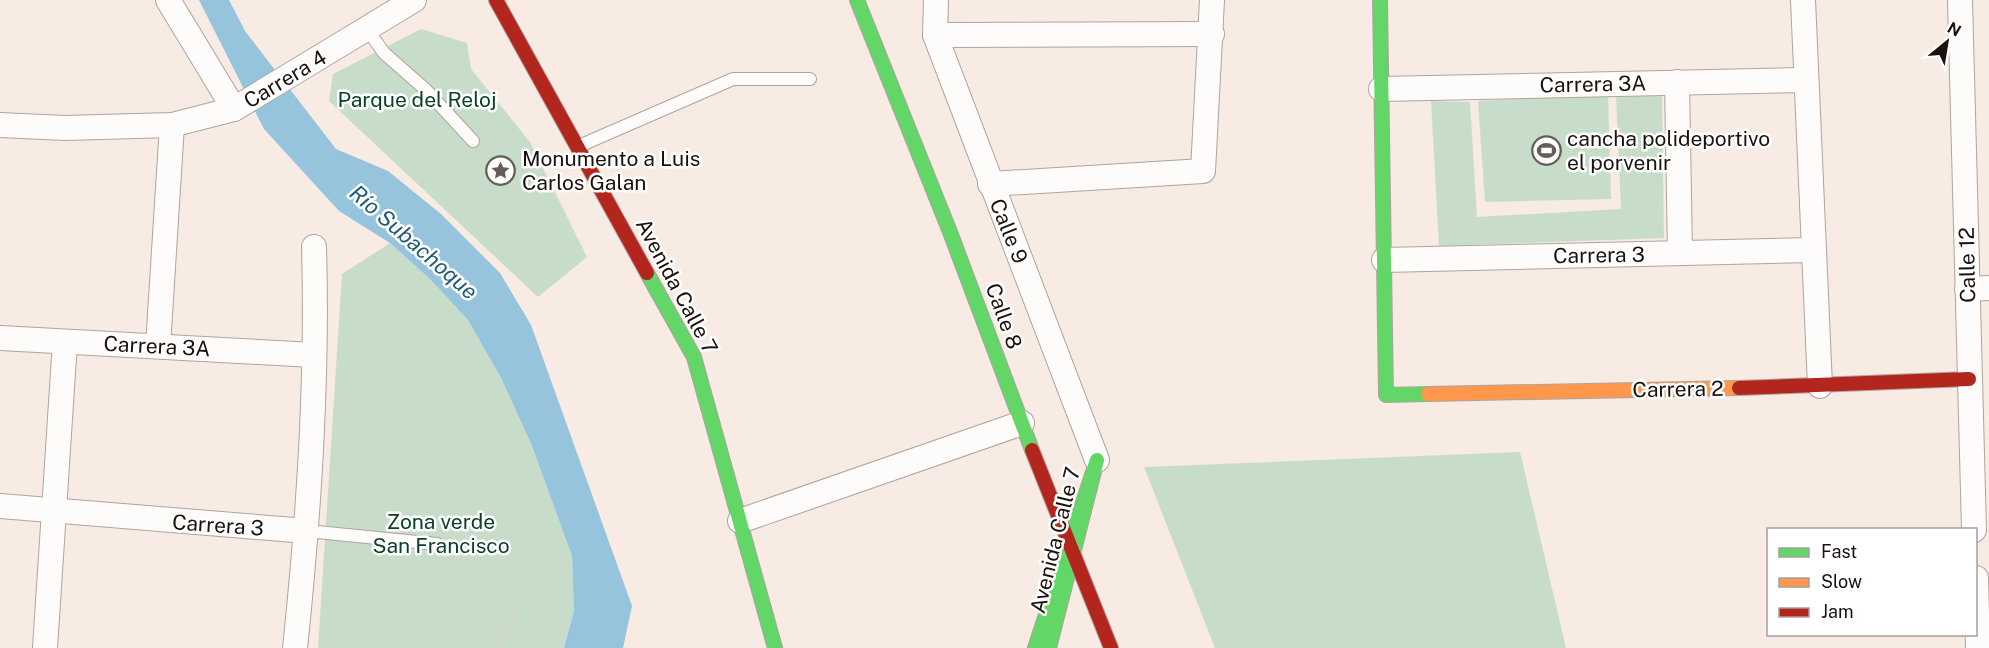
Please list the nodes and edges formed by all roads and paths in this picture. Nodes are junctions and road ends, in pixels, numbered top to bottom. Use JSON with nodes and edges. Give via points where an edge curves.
{"nodes":[{"id":1,"x":168,"y":0,"type":"edge"},
{"id":2,"x":414,"y":0,"type":"edge"},
{"id":3,"x":496,"y":0,"type":"edge"},
{"id":4,"x":857,"y":0,"type":"edge"},
{"id":5,"x":919,"y":0,"type":"edge"},
{"id":6,"x":936,"y":0,"type":"edge"},
{"id":7,"x":1212,"y":0,"type":"edge"},
{"id":8,"x":1380,"y":0,"type":"edge"},
{"id":9,"x":1803,"y":0,"type":"edge"},
{"id":10,"x":1960,"y":0,"type":"edge"},
{"id":11,"x":367,"y":29,"type":"junction"},
{"id":12,"x":1212,"y":34,"type":"junction"},
{"id":13,"x":935,"y":35,"type":"junction"},
{"id":14,"x":810,"y":79,"type":"dead end"},
{"id":15,"x":1805,"y":80,"type":"junction"},
{"id":16,"x":1677,"y":82,"type":"junction"},
{"id":17,"x":1381,"y":89,"type":"junction"},
{"id":18,"x":239,"y":108,"type":"junction"},
{"id":19,"x":0,"y":125,"type":"edge"},
{"id":20,"x":172,"y":125,"type":"junction"},
{"id":21,"x":473,"y":141,"type":"dead end"},
{"id":22,"x":578,"y":147,"type":"junction"},
{"id":23,"x":990,"y":184,"type":"junction"},
{"id":24,"x":314,"y":248,"type":"dead end"},
{"id":25,"x":1813,"y":250,"type":"junction"},
{"id":26,"x":1680,"y":253,"type":"junction"},
{"id":27,"x":1384,"y":260,"type":"junction"},
{"id":28,"x":1978,"y":289,"type":"edge"},
{"id":29,"x":0,"y":338,"type":"edge"},
{"id":30,"x":65,"y":342,"type":"junction"},
{"id":31,"x":158,"y":346,"type":"junction"},
{"id":32,"x":314,"y":355,"type":"junction"},
{"id":33,"x":1970,"y":379,"type":"junction"},
{"id":34,"x":1820,"y":386,"type":"junction"},
{"id":35,"x":1022,"y":423,"type":"junction"},
{"id":36,"x":1097,"y":460,"type":"junction"},
{"id":37,"x":0,"y":506,"type":"edge"},
{"id":38,"x":54,"y":512,"type":"junction"},
{"id":39,"x":740,"y":520,"type":"junction"},
{"id":40,"x":1974,"y":528,"type":"edge"},
{"id":41,"x":307,"y":531,"type":"junction"},
{"id":42,"x":437,"y":544,"type":"joint"},
{"id":43,"x":1977,"y":613,"type":"edge"},
{"id":44,"x":45,"y":648,"type":"edge"},
{"id":45,"x":295,"y":648,"type":"edge"},
{"id":46,"x":497,"y":648,"type":"edge"},
{"id":47,"x":775,"y":648,"type":"edge"},
{"id":48,"x":1035,"y":648,"type":"edge"},
{"id":49,"x":1049,"y":648,"type":"edge"},
{"id":50,"x":1111,"y":648,"type":"edge"},
{"id":51,"x":1978,"y":648,"type":"edge"}],
"edges":[{"from":1,"to":18,"type":"street"},
{"from":2,"to":11,"type":"street","name":"Carrera 4"},
{"from":3,"to":22,"type":"street","name":"Avenida Calle 7"},
{"from":4,"to":35,"type":"street","name":"Calle 8"},
{"from":5,"to":13,"type":"street"},
{"from":6,"to":13,"type":"street","name":"Calle 9"},
{"from":7,"to":12,"type":"street"},
{"from":8,"to":17,"type":"street"},
{"from":9,"to":15,"type":"street"},
{"from":10,"to":28,"type":"street","name":"Calle 12"},
{"from":11,"to":18,"type":"street","name":"Carrera 4"},
{"from":11,"to":21,"type":"lane","via":[[384,53],[426,90]]},
{"from":12,"to":13,"type":"street"},
{"from":12,"to":23,"type":"street","via":[[1203,171]]},
{"from":13,"to":23,"type":"street","name":"Calle 9"},
{"from":14,"to":22,"type":"lane","via":[[733,79]]},
{"from":15,"to":16,"type":"street","name":"Carrera 3A"},
{"from":15,"to":25,"type":"street"},
{"from":16,"to":17,"type":"street","name":"Carrera 3A"},
{"from":16,"to":26,"type":"street"},
{"from":17,"to":27,"type":"street"},
{"from":18,"to":20,"type":"street","name":"Carrera 4"},
{"from":19,"to":20,"type":"street","name":"Carrera 4"},
{"from":20,"to":31,"type":"street"},
{"from":22,"to":39,"type":"street","name":"Avenida Calle 7","via":[[694,357]]},
{"from":23,"to":36,"type":"street","name":"Calle 9"},
{"from":24,"to":32,"type":"street"},
{"from":25,"to":26,"type":"street","name":"Carrera 3"},
{"from":25,"to":34,"type":"street"},
{"from":26,"to":27,"type":"street","name":"Carrera 3"},
{"from":27,"to":34,"type":"street","name":"Carrera 2","via":[[1386,395]]},
{"from":28,"to":33,"type":"street","name":"Calle 12"},
{"from":29,"to":30,"type":"street","name":"Carrera 3A"},
{"from":30,"to":31,"type":"street","name":"Carrera 3A"},
{"from":30,"to":38,"type":"street"},
{"from":31,"to":32,"type":"street","name":"Carrera 3A"},
{"from":32,"to":41,"type":"street"},
{"from":33,"to":34,"type":"street","name":"Carrera 2"},
{"from":33,"to":40,"type":"street","name":"Calle 12"},
{"from":35,"to":39,"type":"street"},
{"from":35,"to":50,"type":"street","name":"Calle 8"},
{"from":36,"to":48,"type":"street","name":"Avenida Calle 7"},
{"from":36,"to":49,"type":"street","name":"Avenida Calle 7"},
{"from":37,"to":38,"type":"street","name":"Carrera 3"},
{"from":38,"to":41,"type":"street","name":"Carrera 3"},
{"from":38,"to":44,"type":"street"},
{"from":39,"to":47,"type":"street","name":"Avenida Calle 7"},
{"from":41,"to":42,"type":"lane","name":"Carrera 3"},
{"from":41,"to":45,"type":"street"},
{"from":42,"to":46,"type":"path","via":[[489,573],[518,610]]},
{"from":43,"to":51,"type":"street"}]}
